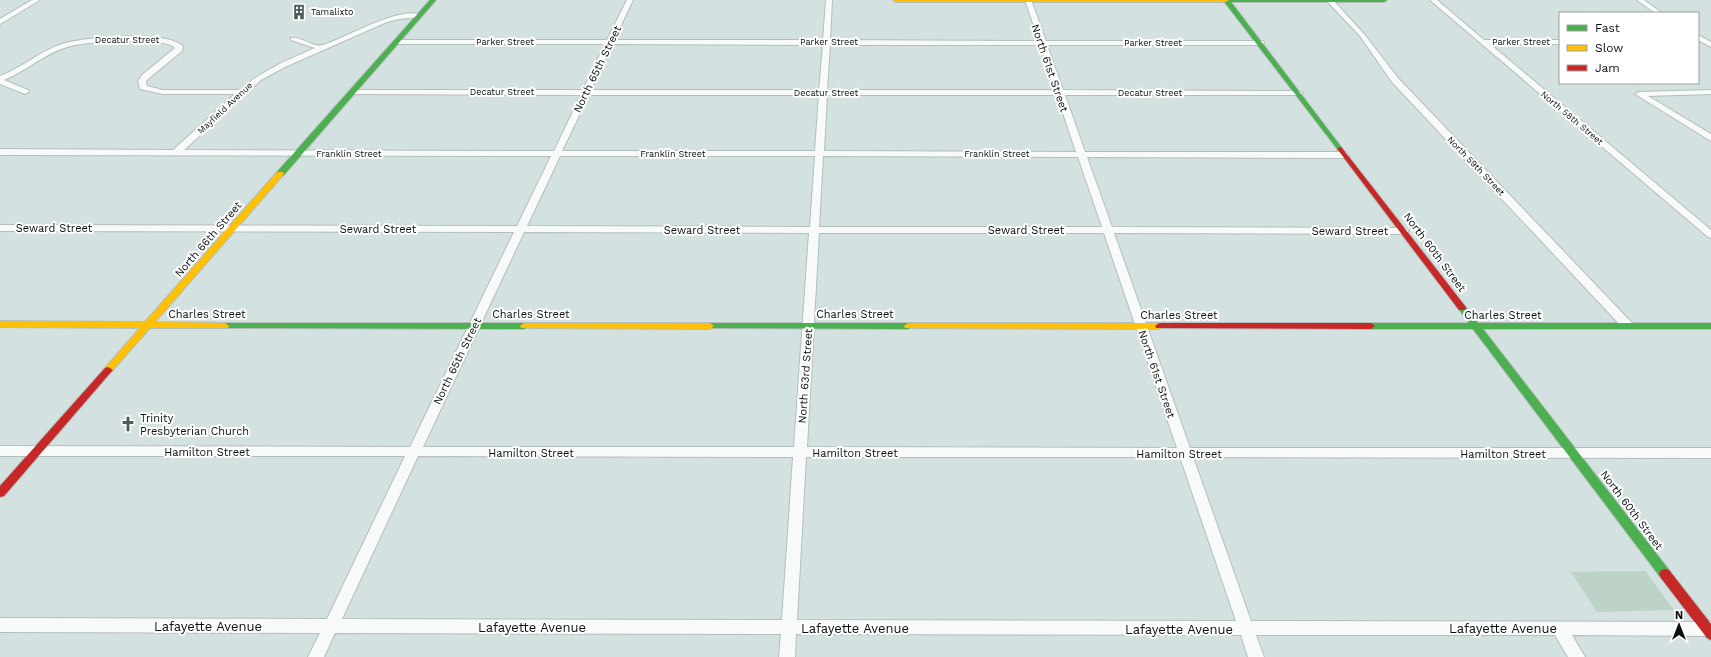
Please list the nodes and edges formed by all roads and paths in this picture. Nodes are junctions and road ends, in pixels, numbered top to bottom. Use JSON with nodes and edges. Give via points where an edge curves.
{"nodes":[{"id":1,"x":37,"y":0,"type":"edge"},
{"id":2,"x":433,"y":0,"type":"edge"},
{"id":3,"x":630,"y":0,"type":"edge"},
{"id":4,"x":829,"y":0,"type":"edge"},
{"id":5,"x":896,"y":0,"type":"edge"},
{"id":6,"x":1028,"y":0,"type":"edge"},
{"id":7,"x":1128,"y":0,"type":"edge"},
{"id":8,"x":1227,"y":0,"type":"edge"},
{"id":9,"x":1330,"y":0,"type":"edge"},
{"id":10,"x":1384,"y":0,"type":"edge"},
{"id":11,"x":1433,"y":0,"type":"edge"},
{"id":12,"x":1640,"y":0,"type":"edge"},
{"id":13,"x":1658,"y":12,"type":"edge"},
{"id":14,"x":419,"y":16,"type":"junction"},
{"id":15,"x":0,"y":22,"type":"edge"},
{"id":16,"x":1699,"y":38,"type":"edge"},
{"id":17,"x":293,"y":39,"type":"dead end"},
{"id":18,"x":397,"y":42,"type":"junction"},
{"id":19,"x":609,"y":42,"type":"junction"},
{"id":20,"x":826,"y":42,"type":"junction"},
{"id":21,"x":1482,"y":42,"type":"junction"},
{"id":22,"x":1559,"y":42,"type":"edge"},
{"id":23,"x":1699,"y":42,"type":"edge"},
{"id":24,"x":1042,"y":43,"type":"junction"},
{"id":25,"x":1260,"y":43,"type":"junction"},
{"id":26,"x":1710,"y":43,"type":"edge"},
{"id":27,"x":322,"y":48,"type":"junction"},
{"id":28,"x":0,"y":80,"type":"edge"},
{"id":29,"x":25,"y":92,"type":"dead end"},
{"id":30,"x":240,"y":92,"type":"junction"},
{"id":31,"x":353,"y":92,"type":"junction"},
{"id":32,"x":1711,"y":92,"type":"edge"},
{"id":33,"x":585,"y":93,"type":"junction"},
{"id":34,"x":823,"y":93,"type":"junction"},
{"id":35,"x":1059,"y":93,"type":"junction"},
{"id":36,"x":1299,"y":93,"type":"junction"},
{"id":37,"x":1711,"y":138,"type":"edge"},
{"id":38,"x":0,"y":152,"type":"edge"},
{"id":39,"x":175,"y":153,"type":"junction"},
{"id":40,"x":299,"y":153,"type":"junction"},
{"id":41,"x":556,"y":154,"type":"junction"},
{"id":42,"x":819,"y":154,"type":"junction"},
{"id":43,"x":1081,"y":154,"type":"junction"},
{"id":44,"x":1346,"y":155,"type":"junction"},
{"id":45,"x":0,"y":228,"type":"edge"},
{"id":46,"x":233,"y":229,"type":"junction"},
{"id":47,"x":520,"y":230,"type":"junction"},
{"id":48,"x":815,"y":230,"type":"junction"},
{"id":49,"x":1107,"y":230,"type":"junction"},
{"id":50,"x":1404,"y":231,"type":"junction"},
{"id":51,"x":1709,"y":232,"type":"edge"},
{"id":52,"x":0,"y":324,"type":"edge"},
{"id":53,"x":148,"y":325,"type":"junction"},
{"id":54,"x":474,"y":326,"type":"junction"},
{"id":55,"x":808,"y":326,"type":"junction"},
{"id":56,"x":1628,"y":326,"type":"junction"},
{"id":57,"x":1711,"y":326,"type":"edge"},
{"id":58,"x":1141,"y":327,"type":"junction"},
{"id":59,"x":1477,"y":327,"type":"junction"},
{"id":60,"x":0,"y":451,"type":"edge"},
{"id":61,"x":37,"y":451,"type":"junction"},
{"id":62,"x":412,"y":452,"type":"junction"},
{"id":63,"x":800,"y":453,"type":"junction"},
{"id":64,"x":1711,"y":453,"type":"edge"},
{"id":65,"x":1185,"y":454,"type":"junction"},
{"id":66,"x":1574,"y":454,"type":"junction"},
{"id":67,"x":0,"y":493,"type":"edge"},
{"id":68,"x":0,"y":625,"type":"edge"},
{"id":69,"x":330,"y":627,"type":"junction"},
{"id":70,"x":789,"y":627,"type":"junction"},
{"id":71,"x":1559,"y":628,"type":"junction"},
{"id":72,"x":1246,"y":629,"type":"junction"},
{"id":73,"x":1710,"y":630,"type":"edge"},
{"id":74,"x":316,"y":657,"type":"edge"},
{"id":75,"x":787,"y":657,"type":"edge"},
{"id":76,"x":1256,"y":657,"type":"edge"},
{"id":77,"x":1577,"y":657,"type":"edge"}],
"edges":[{"from":1,"to":15,"type":"street"},
{"from":2,"to":14,"type":"street","name":"North 66th Street"},
{"from":3,"to":19,"type":"street","name":"North 65th Street"},
{"from":4,"to":20,"type":"street","name":"North 63rd Street"},
{"from":5,"to":6,"type":"street"},
{"from":6,"to":7,"type":"street"},
{"from":6,"to":24,"type":"street","name":"North 61st Street"},
{"from":7,"to":8,"type":"street"},
{"from":8,"to":9,"type":"street"},
{"from":8,"to":25,"type":"street","name":"North 60th Street"},
{"from":9,"to":10,"type":"street"},
{"from":9,"to":56,"type":"street","name":"North 59th Street","via":[[1362,35],[1395,80]]},
{"from":11,"to":21,"type":"street","name":"North 58th Street"},
{"from":12,"to":13,"type":"street"},
{"from":14,"to":18,"type":"street","name":"North 66th Street"},
{"from":14,"to":27,"type":"street","name":"Mayfield Avenue","via":[[392,18]]},
{"from":16,"to":26,"type":"street"},
{"from":17,"to":27,"type":"street"},
{"from":18,"to":19,"type":"street","name":"Parker Street"},
{"from":18,"to":31,"type":"street","name":"North 66th Street"},
{"from":19,"to":20,"type":"street","name":"Parker Street"},
{"from":19,"to":33,"type":"street","name":"North 65th Street"},
{"from":20,"to":24,"type":"street","name":"Parker Street"},
{"from":20,"to":34,"type":"street","name":"North 63rd Street"},
{"from":21,"to":22,"type":"street","name":"Parker Street"},
{"from":21,"to":51,"type":"street","name":"North 58th Street"},
{"from":23,"to":26,"type":"street"},
{"from":24,"to":25,"type":"street","name":"Parker Street"},
{"from":24,"to":35,"type":"street","name":"North 61st Street"},
{"from":25,"to":36,"type":"street","name":"North 60th Street"},
{"from":27,"to":30,"type":"street","name":"Mayfield Avenue","via":[[266,73]]},
{"from":28,"to":29,"type":"street","name":"Decatur Street"},
{"from":28,"to":30,"type":"street","name":"Decatur Street","via":[[56,48],[74,42],[97,39],[159,39],[174,42],[179,49],[145,77],[142,81],[143,87],[163,92]]},
{"from":30,"to":39,"type":"street","name":"Mayfield Avenue"},
{"from":31,"to":33,"type":"street","name":"Decatur Street"},
{"from":31,"to":40,"type":"street","name":"North 66th Street"},
{"from":32,"to":37,"type":"street","via":[[1639,94]]},
{"from":33,"to":34,"type":"street","name":"Decatur Street"},
{"from":33,"to":41,"type":"street","name":"North 65th Street"},
{"from":34,"to":35,"type":"street","name":"Decatur Street"},
{"from":34,"to":42,"type":"street","name":"North 63rd Street"},
{"from":35,"to":36,"type":"street","name":"Decatur Street"},
{"from":35,"to":43,"type":"street","name":"North 61st Street"},
{"from":36,"to":44,"type":"street","name":"North 60th Street"},
{"from":38,"to":39,"type":"street","name":"Franklin Street"},
{"from":39,"to":40,"type":"street","name":"Franklin Street"},
{"from":40,"to":41,"type":"street","name":"Franklin Street"},
{"from":40,"to":46,"type":"street","name":"North 66th Street"},
{"from":41,"to":42,"type":"street","name":"Franklin Street"},
{"from":41,"to":47,"type":"street","name":"North 65th Street"},
{"from":42,"to":43,"type":"street","name":"Franklin Street"},
{"from":42,"to":48,"type":"street","name":"North 63rd Street"},
{"from":43,"to":44,"type":"street","name":"Franklin Street"},
{"from":43,"to":49,"type":"street","name":"North 61st Street"},
{"from":44,"to":50,"type":"street","name":"North 60th Street"},
{"from":45,"to":46,"type":"street","name":"Seward Street"},
{"from":46,"to":47,"type":"street","name":"Seward Street"},
{"from":46,"to":53,"type":"street","name":"North 66th Street"},
{"from":47,"to":48,"type":"street","name":"Seward Street"},
{"from":47,"to":54,"type":"street","name":"North 65th Street"},
{"from":48,"to":49,"type":"street","name":"Seward Street"},
{"from":48,"to":55,"type":"street","name":"North 63rd Street"},
{"from":49,"to":50,"type":"street","name":"Seward Street"},
{"from":49,"to":58,"type":"street","name":"North 61st Street"},
{"from":50,"to":59,"type":"street","name":"North 60th Street"},
{"from":52,"to":53,"type":"street","name":"Charles Street"},
{"from":53,"to":54,"type":"street","name":"Charles Street"},
{"from":53,"to":61,"type":"street","name":"North 66th Street"},
{"from":54,"to":55,"type":"street","name":"Charles Street"},
{"from":54,"to":62,"type":"street","name":"North 65th Street"},
{"from":55,"to":58,"type":"street","name":"Charles Street"},
{"from":55,"to":63,"type":"street","name":"North 63rd Street"},
{"from":56,"to":57,"type":"street","name":"Charles Street"},
{"from":56,"to":59,"type":"street","name":"Charles Street"},
{"from":58,"to":59,"type":"street","name":"Charles Street"},
{"from":58,"to":65,"type":"street","name":"North 61st Street"},
{"from":59,"to":66,"type":"street","name":"North 60th Street"},
{"from":60,"to":61,"type":"street","name":"Hamilton Street"},
{"from":61,"to":62,"type":"street","name":"Hamilton Street"},
{"from":61,"to":67,"type":"street","name":"North 66th Street"},
{"from":62,"to":63,"type":"street","name":"Hamilton Street"},
{"from":62,"to":69,"type":"street","name":"North 65th Street"},
{"from":63,"to":65,"type":"street","name":"Hamilton Street"},
{"from":63,"to":70,"type":"street","name":"North 63rd Street"},
{"from":64,"to":66,"type":"street","name":"Hamilton Street"},
{"from":65,"to":66,"type":"street","name":"Hamilton Street"},
{"from":65,"to":72,"type":"street","name":"North 61st Street"},
{"from":66,"to":73,"type":"street","name":"North 60th Street"},
{"from":68,"to":69,"type":"street","name":"Lafayette Avenue"},
{"from":69,"to":70,"type":"street","name":"Lafayette Avenue"},
{"from":69,"to":74,"type":"street","name":"North 65th Street"},
{"from":70,"to":72,"type":"street","name":"Lafayette Avenue"},
{"from":70,"to":75,"type":"street","name":"North 63rd Street"},
{"from":71,"to":72,"type":"street","name":"Lafayette Avenue"},
{"from":71,"to":73,"type":"street","name":"Lafayette Avenue"},
{"from":71,"to":77,"type":"street"},
{"from":72,"to":76,"type":"street","name":"North 61st Street"}]}
